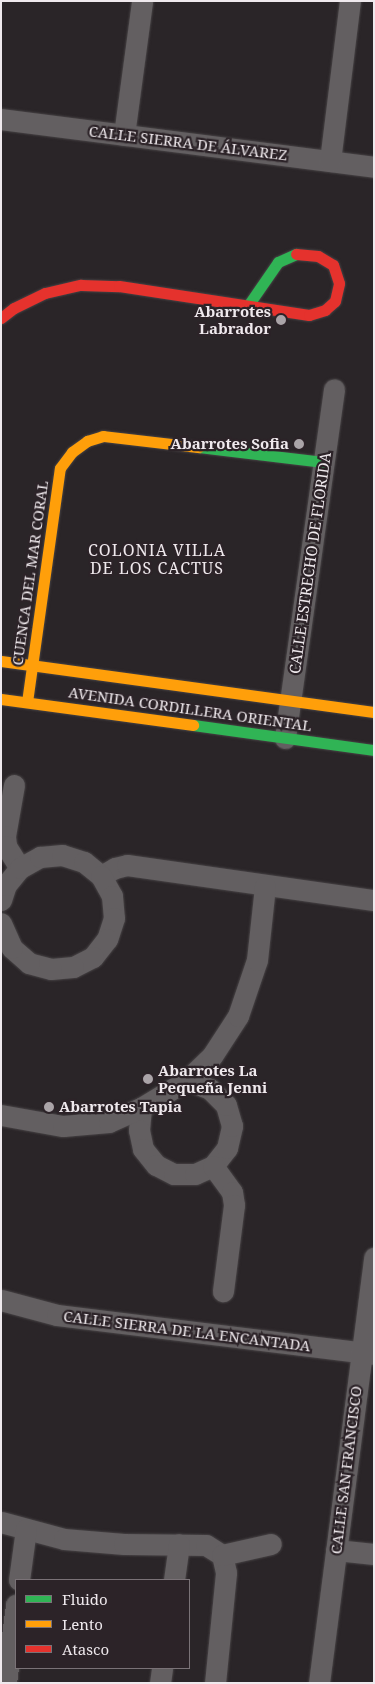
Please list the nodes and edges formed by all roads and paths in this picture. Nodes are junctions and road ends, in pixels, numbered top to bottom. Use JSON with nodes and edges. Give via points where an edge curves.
{"nodes":[{"id":1,"x":142,"y":1,"type":"edge"},
{"id":2,"x":350,"y":1,"type":"edge"},
{"id":3,"x":1,"y":119,"type":"edge"},
{"id":4,"x":124,"y":135,"type":"junction"},
{"id":5,"x":330,"y":161,"type":"junction"},
{"id":6,"x":374,"y":167,"type":"edge"},
{"id":7,"x":249,"y":304,"type":"junction"},
{"id":8,"x":1,"y":318,"type":"edge"},
{"id":9,"x":334,"y":389,"type":"dead end"},
{"id":10,"x":324,"y":462,"type":"junction"},
{"id":11,"x":1,"y":661,"type":"edge"},
{"id":12,"x":32,"y":665,"type":"junction"},
{"id":13,"x":1,"y":699,"type":"edge"},
{"id":14,"x":290,"y":701,"type":"junction"},
{"id":15,"x":27,"y":702,"type":"junction"},
{"id":16,"x":374,"y":712,"type":"edge"},
{"id":17,"x":285,"y":738,"type":"junction"},
{"id":18,"x":374,"y":750,"type":"edge"},
{"id":19,"x":14,"y":785,"type":"dead end"},
{"id":20,"x":20,"y":868,"type":"junction"},
{"id":21,"x":101,"y":876,"type":"junction"},
{"id":22,"x":265,"y":886,"type":"junction"},
{"id":23,"x":1,"y":900,"type":"edge"},
{"id":24,"x":374,"y":900,"type":"edge"},
{"id":25,"x":1,"y":923,"type":"edge"},
{"id":26,"x":187,"y":1080,"type":"junction"},
{"id":27,"x":141,"y":1108,"type":"junction"},
{"id":28,"x":1,"y":1115,"type":"edge"},
{"id":29,"x":213,"y":1166,"type":"junction"},
{"id":30,"x":374,"y":1258,"type":"edge"},
{"id":31,"x":223,"y":1292,"type":"dead end"},
{"id":32,"x":1,"y":1300,"type":"edge"},
{"id":33,"x":368,"y":1353,"type":"edge"},
{"id":34,"x":1,"y":1522,"type":"edge"},
{"id":35,"x":26,"y":1529,"type":"junction"},
{"id":36,"x":180,"y":1544,"type":"junction"},
{"id":37,"x":271,"y":1544,"type":"dead end"},
{"id":38,"x":336,"y":1550,"type":"junction"},
{"id":39,"x":374,"y":1554,"type":"edge"},
{"id":40,"x":222,"y":1555,"type":"junction"},
{"id":41,"x":20,"y":1579,"type":"edge"},
{"id":42,"x":174,"y":1579,"type":"edge"},
{"id":43,"x":15,"y":1613,"type":"edge"},
{"id":44,"x":162,"y":1669,"type":"edge"},
{"id":45,"x":6,"y":1683,"type":"edge"},
{"id":46,"x":160,"y":1683,"type":"edge"},
{"id":47,"x":215,"y":1683,"type":"edge"},
{"id":48,"x":319,"y":1683,"type":"edge"}],
"edges":[{"from":1,"to":4,"type":"street"},
{"from":2,"to":5,"type":"street"},
{"from":3,"to":4,"type":"street","name":"CALLE SIERRA DE ÁLVAREZ"},
{"from":4,"to":5,"type":"street","name":"CALLE SIERRA DE ÁLVAREZ"},
{"from":5,"to":6,"type":"street","name":"CALLE SIERRA DE ÁLVAREZ"},
{"from":7,"to":7,"type":"street","via":[[309,315],[325,310],[335,301],[339,283],[333,265],[318,256],[295,254],[278,262]]},
{"from":7,"to":8,"type":"street","via":[[119,286],[81,285],[45,293]]},
{"from":9,"to":10,"type":"street","name":"CALLE ESTRECHO DE FLORIDA"},
{"from":10,"to":12,"type":"street","name":"CUENCA DEL MAR CORAL","via":[[103,436],[87,441],[72,452],[60,468],[56,484]]},
{"from":10,"to":14,"type":"street","name":"CALLE ESTRECHO DE FLORIDA"},
{"from":11,"to":12,"type":"street","name":"AVENIDA CORDILLERA ORIENTAL"},
{"from":12,"to":14,"type":"street","name":"AVENIDA CORDILLERA ORIENTAL"},
{"from":12,"to":15,"type":"street","name":"CUENCA DEL MAR CORAL"},
{"from":13,"to":15,"type":"street","name":"AVENIDA CORDILLERA ORIENTAL"},
{"from":14,"to":16,"type":"street","name":"AVENIDA CORDILLERA ORIENTAL"},
{"from":14,"to":17,"type":"street","name":"CALLE ESTRECHO DE FLORIDA"},
{"from":15,"to":17,"type":"street","name":"AVENIDA CORDILLERA ORIENTAL"},
{"from":17,"to":18,"type":"street","name":"AVENIDA CORDILLERA ORIENTAL"},
{"from":19,"to":20,"type":"street","via":[[5,836],[6,846]]},
{"from":20,"to":21,"type":"street","via":[[40,858],[62,855],[84,862]]},
{"from":20,"to":23,"type":"street","via":[[6,885]]},
{"from":21,"to":22,"type":"street","via":[[127,865]]},
{"from":21,"to":25,"type":"street","via":[[112,896],[114,918],[107,939],[93,957],[73,967],[51,969],[29,962],[12,948]]},
{"from":22,"to":24,"type":"street"},
{"from":22,"to":26,"type":"street","via":[[257,960],[238,1016],[212,1056]]},
{"from":26,"to":27,"type":"street"},
{"from":26,"to":29,"type":"street","via":[[210,1089],[226,1105],[232,1126],[227,1148]]},
{"from":27,"to":28,"type":"street","via":[[109,1122],[63,1126]]},
{"from":27,"to":29,"type":"street","via":[[138,1130],[144,1149],[156,1165],[174,1174],[195,1174]]},
{"from":29,"to":31,"type":"street","via":[[232,1192],[234,1206]]},
{"from":30,"to":33,"type":"street","name":"CALLE SAN FRANCISCO"},
{"from":32,"to":33,"type":"street","name":"CALLE SIERRA DE LA ENCANTADA","via":[[57,1315]]},
{"from":33,"to":38,"type":"street","name":"CALLE SAN FRANCISCO"},
{"from":34,"to":35,"type":"street"},
{"from":35,"to":36,"type":"street","via":[[72,1539],[124,1544]]},
{"from":35,"to":41,"type":"street"},
{"from":36,"to":40,"type":"street","via":[[206,1546]]},
{"from":36,"to":42,"type":"street"},
{"from":37,"to":40,"type":"street"},
{"from":38,"to":39,"type":"street"},
{"from":38,"to":48,"type":"street","name":"CALLE SAN FRANCISCO"},
{"from":40,"to":47,"type":"street","via":[[226,1573]]},
{"from":43,"to":45,"type":"street"},
{"from":44,"to":46,"type":"street"}]}
